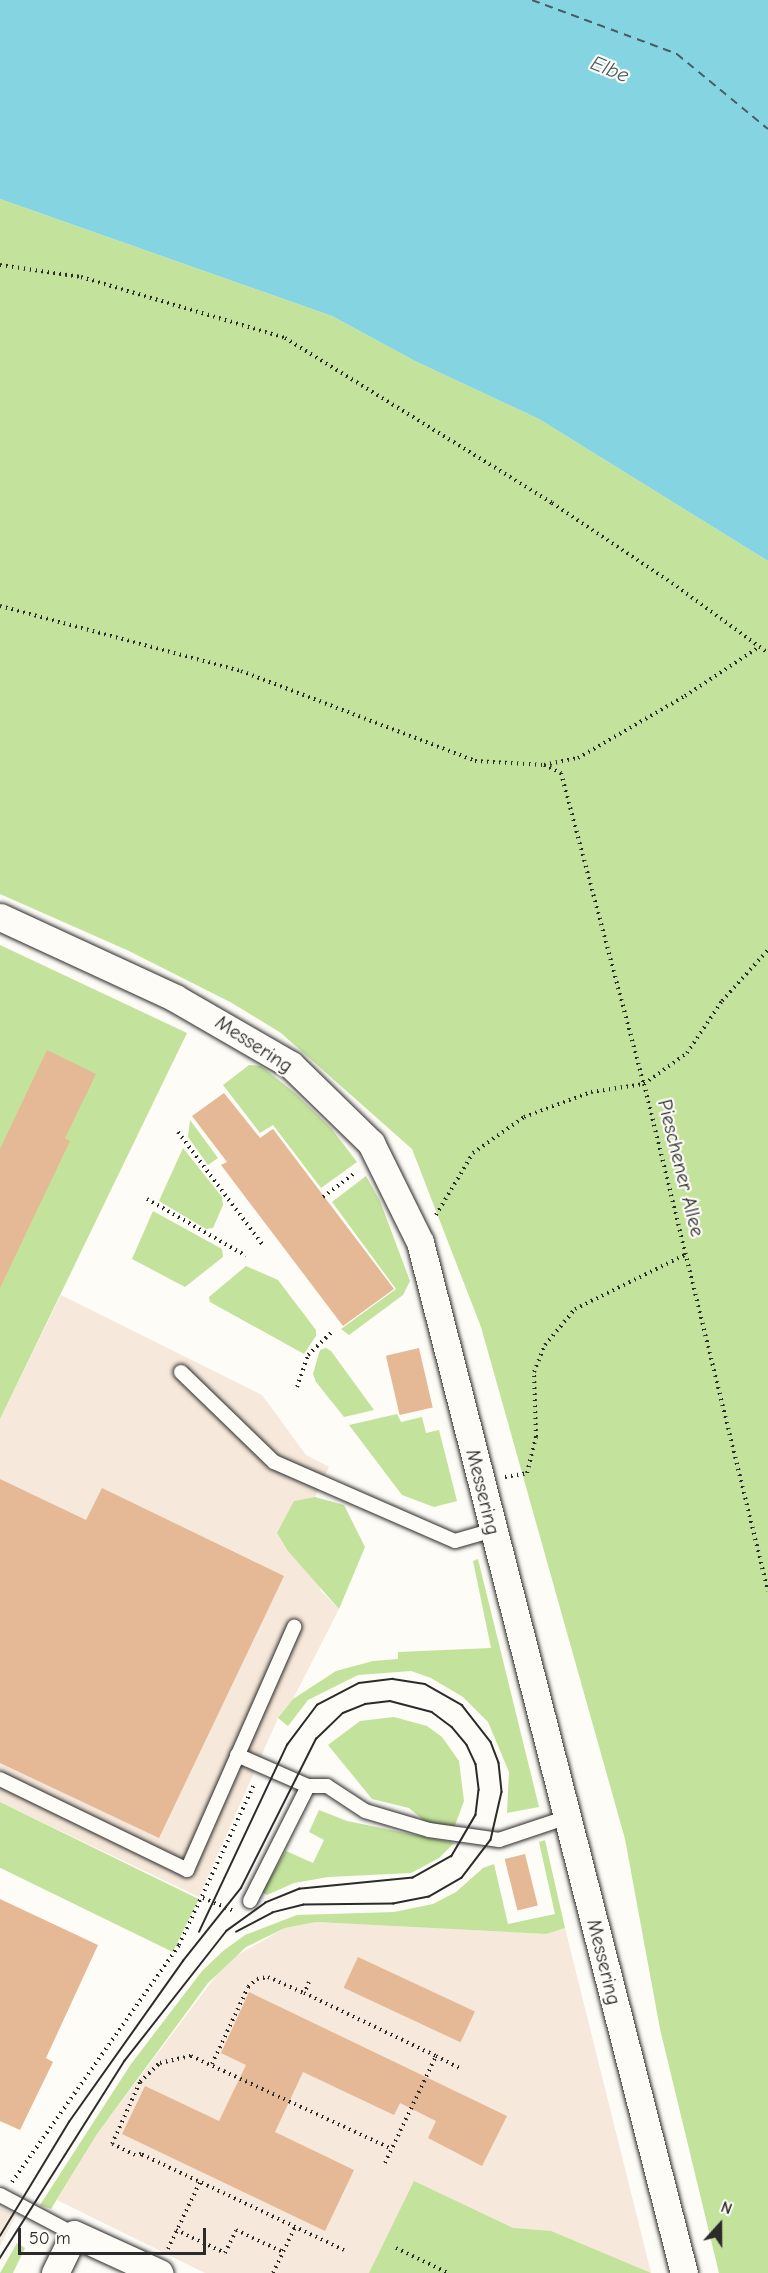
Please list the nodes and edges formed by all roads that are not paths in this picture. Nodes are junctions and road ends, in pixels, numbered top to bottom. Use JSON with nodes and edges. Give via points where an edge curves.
{"nodes":[{"id":1,"x":0,"y":917,"type":"edge"},
{"id":2,"x":181,"y":1372,"type":"dead end"},
{"id":3,"x":493,"y":1530,"type":"junction"},
{"id":4,"x":294,"y":1627,"type":"dead end"},
{"id":5,"x":237,"y":1755,"type":"junction"},
{"id":6,"x":0,"y":1779,"type":"edge"},
{"id":7,"x":308,"y":1786,"type":"junction"},
{"id":8,"x":568,"y":1817,"type":"junction"},
{"id":9,"x":250,"y":1901,"type":"road end"},
{"id":10,"x":1,"y":2196,"type":"edge"},
{"id":11,"x":74,"y":2234,"type":"junction"},
{"id":12,"x":158,"y":2272,"type":"edge"},
{"id":13,"x":55,"y":2273,"type":"edge"},
{"id":14,"x":684,"y":2273,"type":"edge"}],
"edges":[{"from":1,"to":3,"type":"street","name":"Messering","via":[[175,998],[291,1065],[370,1143],[420,1242]]},
{"from":2,"to":3,"type":"lane","via":[[274,1462],[455,1541]]},
{"from":3,"to":8,"type":"street","name":"Messering"},
{"from":4,"to":5,"type":"lane"},
{"from":5,"to":6,"type":"lane","via":[[187,1870]]},
{"from":5,"to":7,"type":"lane"},
{"from":7,"to":8,"type":"lane","via":[[327,1786],[376,1814],[429,1830],[491,1840]]},
{"from":7,"to":9,"type":"lane"},
{"from":8,"to":14,"type":"street","name":"Messering"},
{"from":10,"to":11,"type":"lane"},
{"from":11,"to":12,"type":"street"},
{"from":11,"to":13,"type":"street"}]}
